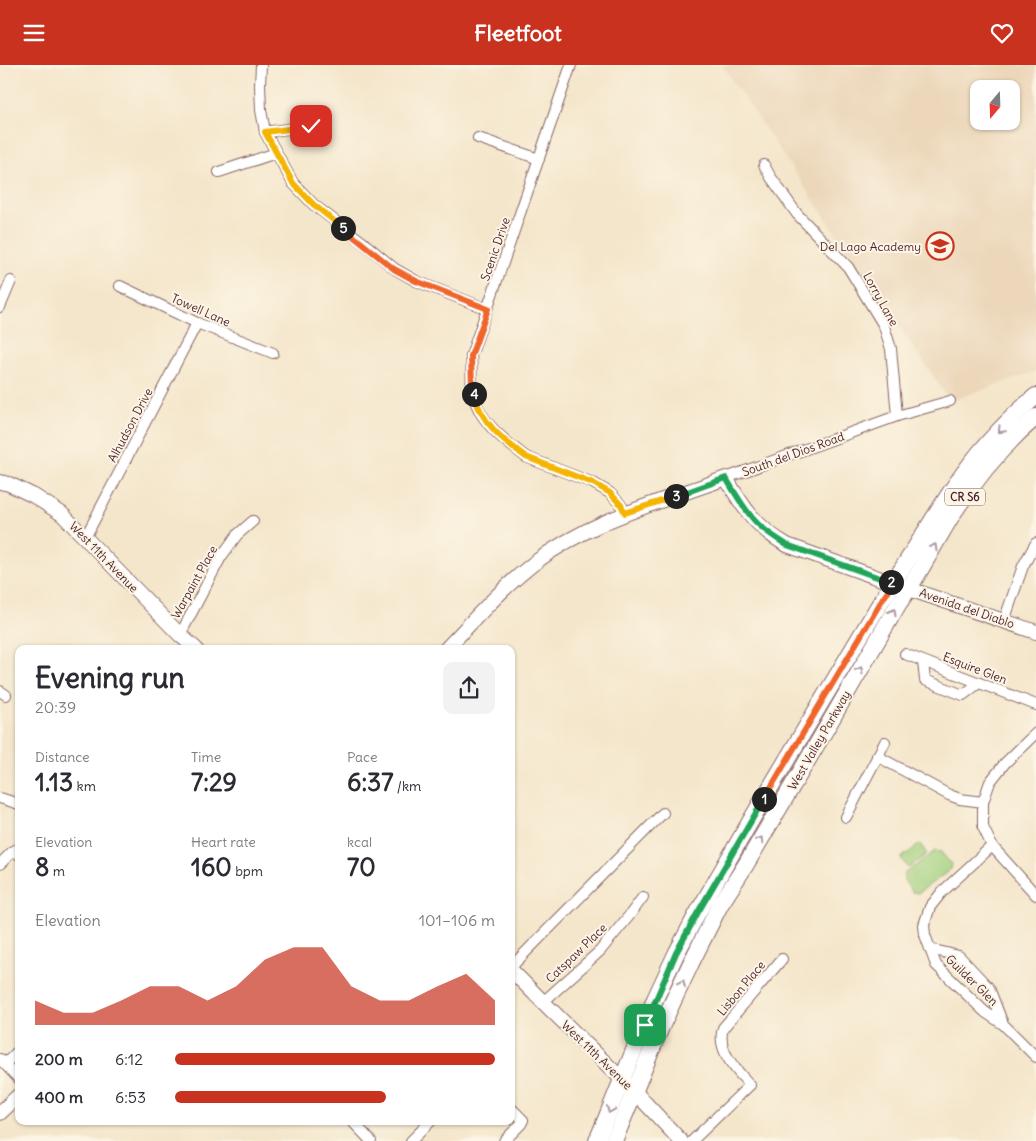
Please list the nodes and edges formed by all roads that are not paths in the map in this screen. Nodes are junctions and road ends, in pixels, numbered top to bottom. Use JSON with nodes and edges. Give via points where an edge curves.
{"nodes":[{"id":1,"x":261,"y":65,"type":"edge"},
{"id":2,"x":571,"y":65,"type":"edge"},
{"id":3,"x":311,"y":126,"type":"dead end"},
{"id":4,"x":265,"y":132,"type":"junction"},
{"id":5,"x":478,"y":138,"type":"dead end"},
{"id":6,"x":276,"y":153,"type":"junction"},
{"id":7,"x":539,"y":159,"type":"junction"},
{"id":8,"x":764,"y":165,"type":"dead end"},
{"id":9,"x":220,"y":172,"type":"dead end"},
{"id":10,"x":11,"y":281,"type":"dead end"},
{"id":11,"x":120,"y":286,"type":"dead end"},
{"id":12,"x":0,"y":307,"type":"edge"},
{"id":13,"x":488,"y":309,"type":"junction"},
{"id":14,"x":197,"y":323,"type":"junction"},
{"id":15,"x":273,"y":353,"type":"dead end"},
{"id":16,"x":1036,"y":396,"type":"edge"},
{"id":17,"x":950,"y":401,"type":"dead end"},
{"id":18,"x":897,"y":417,"type":"junction"},
{"id":19,"x":1036,"y":417,"type":"edge"},
{"id":20,"x":726,"y":478,"type":"junction"},
{"id":21,"x":0,"y":482,"type":"edge"},
{"id":22,"x":625,"y":513,"type":"junction"},
{"id":23,"x":253,"y":521,"type":"dead end"},
{"id":24,"x":85,"y":538,"type":"junction"},
{"id":25,"x":1036,"y":543,"type":"edge"},
{"id":26,"x":894,"y":583,"type":"junction"},
{"id":27,"x":909,"y":589,"type":"junction"},
{"id":28,"x":1004,"y":621,"type":"junction"},
{"id":29,"x":1036,"y":632,"type":"edge"},
{"id":30,"x":180,"y":635,"type":"junction"},
{"id":31,"x":191,"y":645,"type":"edge"},
{"id":32,"x":450,"y":645,"type":"edge"},
{"id":33,"x":905,"y":654,"type":"dead end"},
{"id":34,"x":924,"y":662,"type":"junction"},
{"id":35,"x":979,"y":683,"type":"junction"},
{"id":36,"x":1036,"y":705,"type":"edge"},
{"id":37,"x":1036,"y":733,"type":"edge"},
{"id":38,"x":885,"y":742,"type":"dead end"},
{"id":39,"x":878,"y":756,"type":"junction"},
{"id":40,"x":0,"y":798,"type":"edge"},
{"id":41,"x":983,"y":802,"type":"junction"},
{"id":42,"x":15,"y":803,"type":"edge"},
{"id":43,"x":663,"y":813,"type":"dead end"},
{"id":44,"x":846,"y":817,"type":"dead end"},
{"id":45,"x":992,"y":846,"type":"junction"},
{"id":46,"x":15,"y":851,"type":"edge"},
{"id":47,"x":0,"y":864,"type":"edge"},
{"id":48,"x":1036,"y":895,"type":"edge"},
{"id":49,"x":643,"y":897,"type":"dead end"},
{"id":50,"x":930,"y":949,"type":"junction"},
{"id":51,"x":782,"y":959,"type":"dead end"},
{"id":52,"x":515,"y":967,"type":"edge"},
{"id":53,"x":515,"y":973,"type":"edge"},
{"id":54,"x":543,"y":1003,"type":"junction"},
{"id":55,"x":1003,"y":1024,"type":"junction"},
{"id":56,"x":15,"y":1053,"type":"edge"},
{"id":57,"x":1036,"y":1057,"type":"edge"},
{"id":58,"x":2,"y":1061,"type":"edge"},
{"id":59,"x":15,"y":1075,"type":"edge"},
{"id":60,"x":622,"y":1080,"type":"junction"},
{"id":61,"x":634,"y":1091,"type":"junction"},
{"id":62,"x":15,"y":1099,"type":"edge"},
{"id":63,"x":515,"y":1112,"type":"edge"},
{"id":64,"x":0,"y":1113,"type":"edge"},
{"id":65,"x":356,"y":1125,"type":"edge"},
{"id":66,"x":427,"y":1125,"type":"edge"},
{"id":67,"x":371,"y":1141,"type":"edge"},
{"id":68,"x":411,"y":1141,"type":"edge"},
{"id":69,"x":504,"y":1141,"type":"edge"},
{"id":70,"x":597,"y":1141,"type":"edge"},
{"id":71,"x":614,"y":1141,"type":"edge"},
{"id":72,"x":681,"y":1141,"type":"edge"},
{"id":73,"x":692,"y":1141,"type":"edge"}],
"edges":[{"from":1,"to":4,"type":"street","via":[[261,110]]},
{"from":2,"to":7,"type":"street","name":"Scenic Drive"},
{"from":3,"to":4,"type":"street"},
{"from":4,"to":6,"type":"street"},
{"from":5,"to":7,"type":"street"},
{"from":6,"to":9,"type":"street"},
{"from":6,"to":13,"type":"street","via":[[293,183],[314,205],[394,269]]},
{"from":7,"to":13,"type":"street","name":"Scenic Drive"},
{"from":8,"to":18,"type":"street","name":"Lorry Lane","via":[[797,214],[848,267],[884,326],[891,349]]},
{"from":10,"to":12,"type":"street"},
{"from":11,"to":14,"type":"street","name":"Towell Lane"},
{"from":13,"to":22,"type":"street","name":"Scenic Drive","via":[[471,356],[476,404],[489,426],[526,457],[610,493]]},
{"from":14,"to":15,"type":"street","name":"Towell Lane"},
{"from":14,"to":24,"type":"street","name":"Alhudson Drive"},
{"from":16,"to":26,"type":"main road","name":"West Valley Parkway","number":"CR S6","one_way":true,"via":[[1004,426],[955,485]]},
{"from":17,"to":18,"type":"street","name":"South del Dios Road"},
{"from":18,"to":20,"type":"street","name":"South del Dios Road"},
{"from":27,"to":19,"type":"main road","name":"West Valley Parkway","number":"CR S6","one_way":true,"via":[[954,512],[977,480]]},
{"from":20,"to":22,"type":"street","name":"South del Dios Road"},
{"from":20,"to":26,"type":"street","name":"Avenida del Diablo","via":[[755,522],[774,537]]},
{"from":21,"to":24,"type":"street","name":"West 11th Avenue","via":[[34,495],[62,514]]},
{"from":22,"to":32,"type":"street","name":"South del Dios Road","via":[[564,543],[533,564],[505,587]]},
{"from":23,"to":30,"type":"street","name":"Warpaint Place","via":[[237,535],[221,557]]},
{"from":24,"to":30,"type":"street","name":"West 11th Avenue"},
{"from":25,"to":28,"type":"street","via":[[1023,566]]},
{"from":26,"to":27,"type":"street","name":"Avenida del Diablo"},
{"from":26,"to":60,"type":"main road","name":"West Valley Parkway","number":"CR S6","via":[[697,914],[676,953]]},
{"from":27,"to":28,"type":"street","name":"Avenida del Diablo"},
{"from":61,"to":27,"type":"main road","name":"West Valley Parkway","number":"CR S6","one_way":true,"via":[[720,905]]},
{"from":28,"to":29,"type":"street","name":"Avenida del Diablo"},
{"from":30,"to":31,"type":"street","name":"West 11th Avenue"},
{"from":33,"to":34,"type":"street","name":"Esquire Glen"},
{"from":34,"to":35,"type":"street","name":"Esquire Glen"},
{"from":34,"to":35,"type":"street","via":[[925,680],[963,695]]},
{"from":35,"to":36,"type":"street","name":"Esquire Glen"},
{"from":37,"to":41,"type":"street","via":[[990,782]]},
{"from":38,"to":39,"type":"street"},
{"from":39,"to":41,"type":"street","via":[[949,795]]},
{"from":39,"to":44,"type":"street"},
{"from":40,"to":42,"type":"street"},
{"from":41,"to":45,"type":"street","via":[[983,827]]},
{"from":43,"to":52,"type":"street"},
{"from":45,"to":48,"type":"street"},
{"from":45,"to":50,"type":"street","name":"Guilder Glen","via":[[930,907],[924,925]]},
{"from":46,"to":47,"type":"street"},
{"from":49,"to":54,"type":"street","name":"Catspaw Place","via":[[600,951]]},
{"from":50,"to":55,"type":"street","name":"Guilder Glen","via":[[936,965],[985,1012]]},
{"from":50,"to":55,"type":"street","name":"Guilder Glen","via":[[959,956],[989,988]]},
{"from":51,"to":73,"type":"street","name":"Lisbon Place","via":[[723,1028],[721,1035],[723,1050],[750,1085]]},
{"from":53,"to":54,"type":"street","name":"West 11th Avenue"},
{"from":54,"to":60,"type":"street","name":"West 11th Avenue"},
{"from":55,"to":57,"type":"street","name":"Guilder Glen"},
{"from":56,"to":58,"type":"street"},
{"from":58,"to":59,"type":"street"},
{"from":60,"to":61,"type":"street","name":"West 11th Avenue"},
{"from":60,"to":70,"type":"main road","name":"West Valley Parkway","number":"CR S6","one_way":true},
{"from":61,"to":71,"type":"main road","name":"West Valley Parkway","number":"CR S6"},
{"from":61,"to":72,"type":"street","name":"West 11th Avenue"},
{"from":62,"to":64,"type":"street"},
{"from":63,"to":69,"type":"street","via":[[523,1120]]},
{"from":65,"to":67,"type":"street"},
{"from":66,"to":68,"type":"street"}]}
